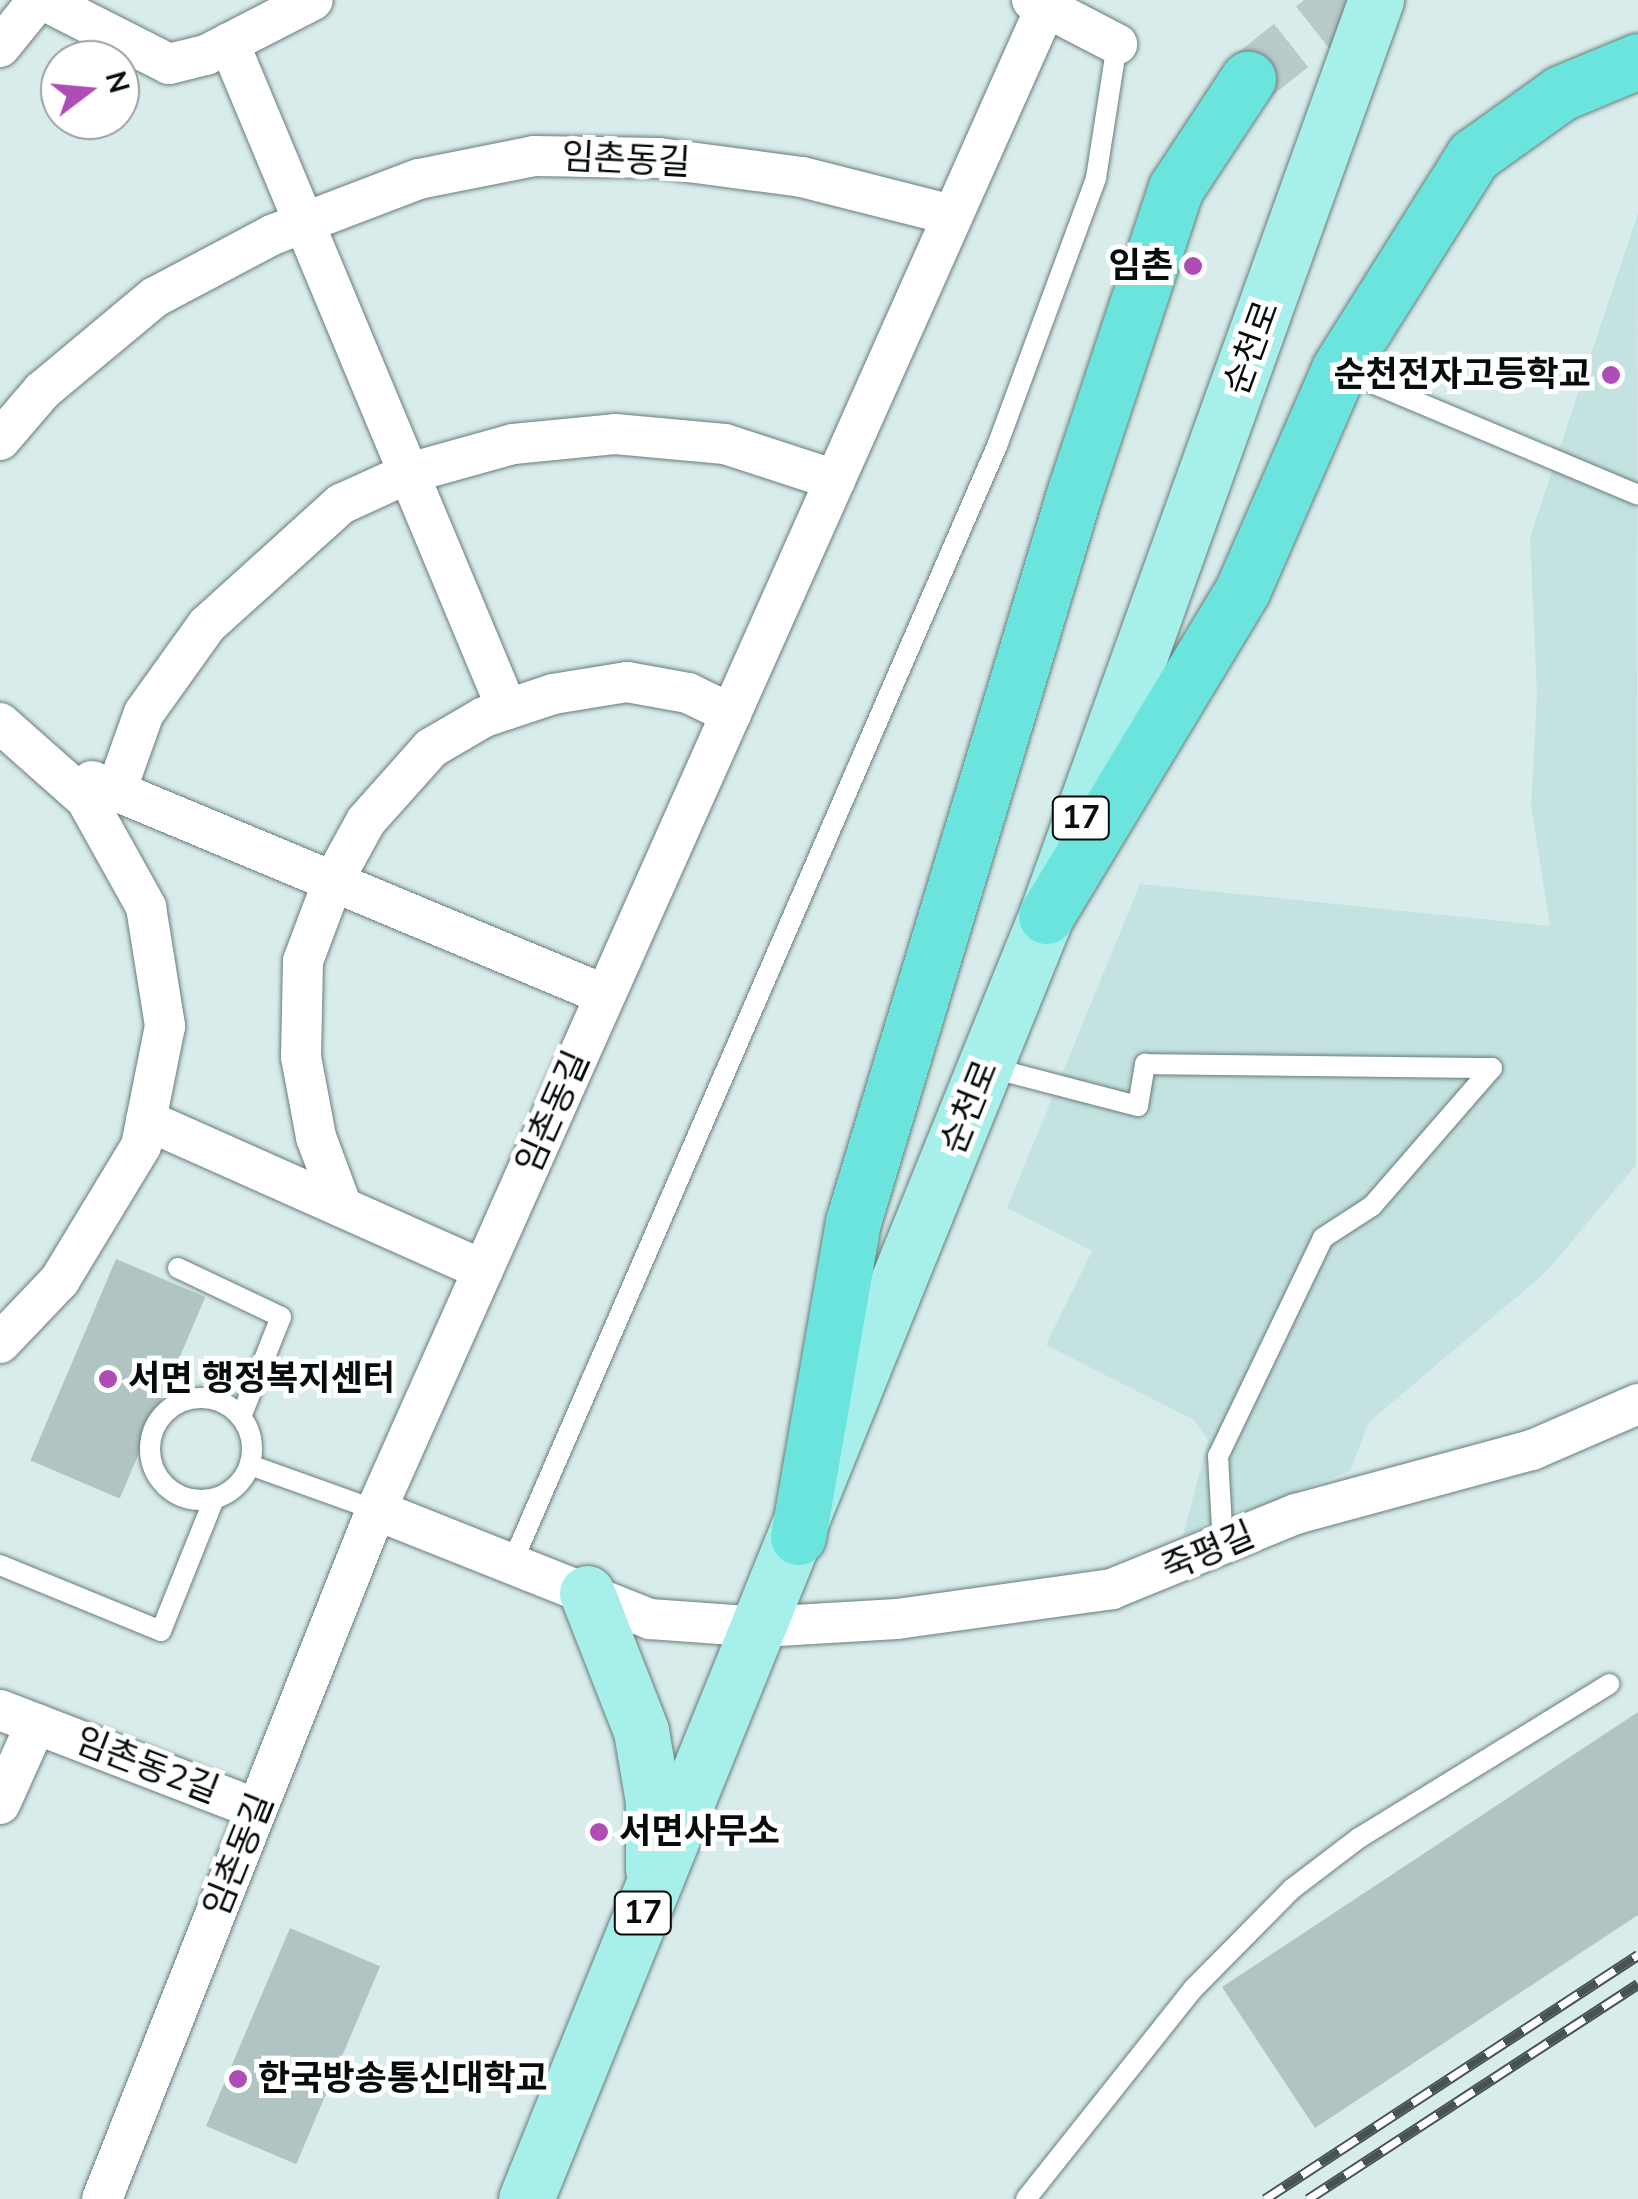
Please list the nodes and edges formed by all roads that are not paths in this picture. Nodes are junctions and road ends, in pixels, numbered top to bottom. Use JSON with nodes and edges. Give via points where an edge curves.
{"nodes":[{"id":1,"x":41,"y":0,"type":"edge"},
{"id":2,"x":313,"y":0,"type":"edge"},
{"id":3,"x":1376,"y":0,"type":"edge"},
{"id":4,"x":1042,"y":2,"type":"edge"},
{"id":5,"x":229,"y":42,"type":"junction"},
{"id":6,"x":1118,"y":44,"type":"joint"},
{"id":7,"x":0,"y":47,"type":"edge"},
{"id":8,"x":1638,"y":61,"type":"edge"},
{"id":9,"x":1248,"y":79,"type":"tunnel mouth"},
{"id":10,"x":952,"y":215,"type":"junction"},
{"id":11,"x":304,"y":221,"type":"junction"},
{"id":12,"x":1339,"y":369,"type":"junction"},
{"id":13,"x":0,"y":440,"type":"edge"},
{"id":14,"x":409,"y":473,"type":"junction"},
{"id":15,"x":834,"y":480,"type":"junction"},
{"id":16,"x":1638,"y":494,"type":"edge"},
{"id":17,"x":507,"y":709,"type":"junction"},
{"id":18,"x":730,"y":714,"type":"junction"},
{"id":19,"x":0,"y":723,"type":"edge"},
{"id":20,"x":40,"y":759,"type":"junction"},
{"id":21,"x":116,"y":790,"type":"junction"},
{"id":22,"x":333,"y":881,"type":"junction"},
{"id":23,"x":1046,"y":916,"type":"junction"},
{"id":24,"x":605,"y":995,"type":"junction"},
{"id":25,"x":986,"y":1066,"type":"junction"},
{"id":26,"x":146,"y":1120,"type":"junction"},
{"id":27,"x":342,"y":1207,"type":"junction"},
{"id":28,"x":178,"y":1268,"type":"dead end"},
{"id":29,"x":484,"y":1270,"type":"junction"},
{"id":30,"x":0,"y":1343,"type":"edge"},
{"id":31,"x":1638,"y":1404,"type":"edge"},
{"id":32,"x":242,"y":1417,"type":"junction"},
{"id":33,"x":250,"y":1464,"type":"junction"},
{"id":34,"x":214,"y":1499,"type":"junction"},
{"id":35,"x":376,"y":1510,"type":"junction"},
{"id":36,"x":798,"y":1537,"type":"junction"},
{"id":37,"x":1223,"y":1546,"type":"junction"},
{"id":38,"x":512,"y":1563,"type":"junction"},
{"id":39,"x":0,"y":1564,"type":"edge"},
{"id":40,"x":586,"y":1594,"type":"junction"},
{"id":41,"x":761,"y":1627,"type":"junction"},
{"id":42,"x":1609,"y":1684,"type":"dead end"},
{"id":43,"x":18,"y":1717,"type":"edge"},
{"id":44,"x":0,"y":1804,"type":"edge"},
{"id":45,"x":258,"y":1809,"type":"junction"},
{"id":46,"x":653,"y":1889,"type":"junction"},
{"id":47,"x":102,"y":2199,"type":"edge"},
{"id":48,"x":526,"y":2199,"type":"edge"},
{"id":49,"x":1026,"y":2199,"type":"edge"}],
"edges":[{"from":1,"to":5,"type":"street","via":[[169,64]]},
{"from":1,"to":7,"type":"street"},
{"from":2,"to":5,"type":"street"},
{"from":3,"to":23,"type":"main road","name":"순천로","number":"17"},
{"from":4,"to":6,"type":"street","name":"임촌동길"},
{"from":4,"to":10,"type":"street","name":"임촌동길"},
{"from":5,"to":11,"type":"street"},
{"from":6,"to":38,"type":"lane","via":[[1096,178],[997,446]]},
{"from":8,"to":12,"type":"highway","via":[[1561,93],[1473,156]]},
{"from":9,"to":36,"type":"highway","via":[[1176,188],[1074,491],[853,1222]]},
{"from":10,"to":11,"type":"street","name":"임촌동길","via":[[802,177],[659,158],[534,156],[419,179]]},
{"from":10,"to":15,"type":"street","name":"임촌동길"},
{"from":11,"to":13,"type":"street","name":"임촌동길","via":[[154,297],[42,391]]},
{"from":11,"to":14,"type":"street"},
{"from":12,"to":16,"type":"lane"},
{"from":12,"to":23,"type":"highway","via":[[1242,589]]},
{"from":14,"to":15,"type":"street","via":[[512,444],[615,434],[725,444]]},
{"from":14,"to":17,"type":"street"},
{"from":14,"to":21,"type":"street","via":[[341,504],[206,625],[144,713]]},
{"from":15,"to":18,"type":"street","name":"임촌동길"},
{"from":17,"to":18,"type":"street","via":[[627,682],[688,693]]},
{"from":17,"to":22,"type":"street","via":[[431,748],[366,821]]},
{"from":18,"to":24,"type":"street","name":"임촌동길"},
{"from":19,"to":20,"type":"street"},
{"from":20,"to":21,"type":"street"},
{"from":20,"to":26,"type":"street","via":[[86,799],[146,907],[165,1026]]},
{"from":21,"to":22,"type":"street"},
{"from":22,"to":24,"type":"street"},
{"from":22,"to":27,"type":"street","via":[[303,961],[301,1057],[316,1137]]},
{"from":23,"to":25,"type":"main road","name":"순천로","number":"17"},
{"from":24,"to":29,"type":"street","name":"임촌동길"},
{"from":25,"to":36,"type":"main road","name":"순천로","number":"17"},
{"from":25,"to":37,"type":"lane","via":[[1138,1106],[1145,1064],[1492,1068],[1372,1206],[1323,1238],[1218,1456]]},
{"from":26,"to":27,"type":"street"},
{"from":26,"to":30,"type":"street","via":[[141,1146],[60,1280]]},
{"from":27,"to":29,"type":"street"},
{"from":28,"to":32,"type":"lane","via":[[281,1317]]},
{"from":29,"to":35,"type":"street","name":"임촌동길"},
{"from":31,"to":37,"type":"street","name":"죽평길","via":[[1532,1450],[1296,1514]]},
{"from":32,"to":33,"type":"lane","via":[[250,1432]]},
{"from":32,"to":34,"type":"lane","via":[[214,1399],[181,1401],[167,1410],[151,1439],[150,1456],[166,1487],[180,1496]]},
{"from":33,"to":34,"type":"lane","via":[[230,1492]]},
{"from":33,"to":35,"type":"lane"},
{"from":34,"to":39,"type":"lane","via":[[161,1631]]},
{"from":35,"to":38,"type":"street"},
{"from":35,"to":45,"type":"street","name":"임촌동길"},
{"from":36,"to":41,"type":"main road","name":"순천로","number":"17"},
{"from":37,"to":41,"type":"street","name":"죽평길","via":[[1112,1589],[897,1619]]},
{"from":38,"to":40,"type":"street"},
{"from":40,"to":41,"type":"street","via":[[650,1619]]},
{"from":40,"to":46,"type":"main road","via":[[642,1730],[652,1801]]},
{"from":41,"to":46,"type":"main road","name":"순천로","number":"17"},
{"from":42,"to":49,"type":"lane","via":[[1359,1838],[1292,1889],[1194,1988]]},
{"from":43,"to":44,"type":"street","name":"임촌동2길"},
{"from":43,"to":45,"type":"street","name":"임촌동2길"},
{"from":45,"to":47,"type":"street","name":"임촌동길"},
{"from":46,"to":48,"type":"main road","name":"순천로","number":"17"}]}
